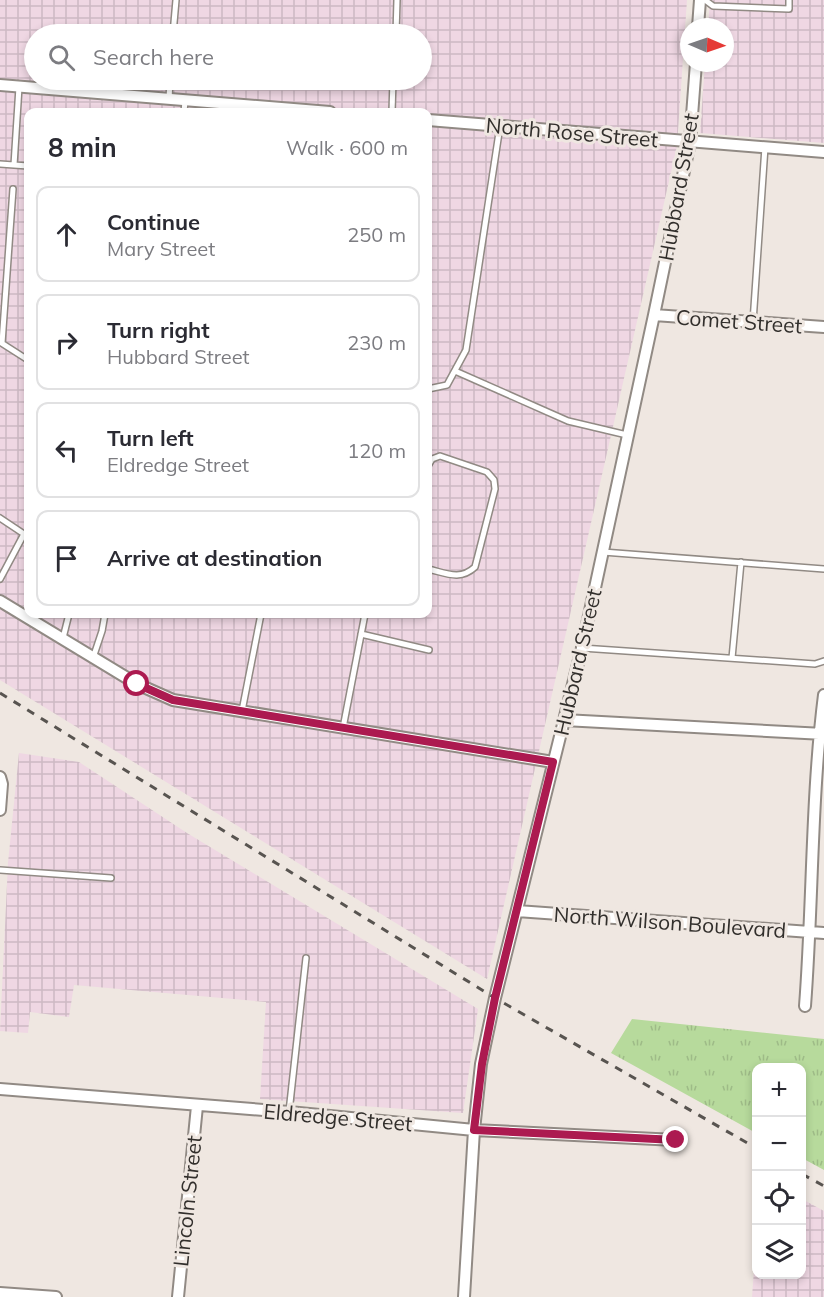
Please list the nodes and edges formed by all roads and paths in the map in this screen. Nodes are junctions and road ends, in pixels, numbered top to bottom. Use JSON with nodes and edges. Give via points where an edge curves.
{"nodes":[{"id":1,"x":176,"y":0,"type":"edge"},
{"id":2,"x":397,"y":0,"type":"edge"},
{"id":3,"x":700,"y":0,"type":"edge"},
{"id":4,"x":705,"y":0,"type":"edge"},
{"id":5,"x":789,"y":0,"type":"edge"},
{"id":6,"x":699,"y":18,"type":"edge"},
{"id":7,"x":174,"y":24,"type":"edge"},
{"id":8,"x":396,"y":24,"type":"edge"},
{"id":9,"x":695,"y":72,"type":"edge"},
{"id":10,"x":0,"y":86,"type":"edge"},
{"id":11,"x":19,"y":87,"type":"junction"},
{"id":12,"x":24,"y":87,"type":"edge"},
{"id":13,"x":56,"y":90,"type":"edge"},
{"id":14,"x":169,"y":90,"type":"edge"},
{"id":15,"x":393,"y":90,"type":"edge"},
{"id":16,"x":168,"y":99,"type":"junction"},
{"id":17,"x":185,"y":101,"type":"junction"},
{"id":18,"x":184,"y":108,"type":"edge"},
{"id":19,"x":268,"y":108,"type":"edge"},
{"id":20,"x":392,"y":108,"type":"edge"},
{"id":21,"x":432,"y":120,"type":"edge"},
{"id":22,"x":500,"y":126,"type":"junction"},
{"id":23,"x":690,"y":142,"type":"junction"},
{"id":24,"x":765,"y":147,"type":"junction"},
{"id":25,"x":824,"y":152,"type":"edge"},
{"id":26,"x":0,"y":164,"type":"edge"},
{"id":27,"x":14,"y":165,"type":"junction"},
{"id":28,"x":24,"y":166,"type":"edge"},
{"id":29,"x":13,"y":189,"type":"dead end"},
{"id":30,"x":654,"y":315,"type":"junction"},
{"id":31,"x":753,"y":322,"type":"junction"},
{"id":32,"x":824,"y":327,"type":"edge"},
{"id":33,"x":1,"y":343,"type":"edge"},
{"id":34,"x":24,"y":357,"type":"edge"},
{"id":35,"x":454,"y":371,"type":"junction"},
{"id":36,"x":432,"y":388,"type":"edge"},
{"id":37,"x":627,"y":435,"type":"junction"},
{"id":38,"x":432,"y":459,"type":"edge"},
{"id":39,"x":0,"y":518,"type":"edge"},
{"id":40,"x":603,"y":552,"type":"junction"},
{"id":41,"x":741,"y":562,"type":"junction"},
{"id":42,"x":824,"y":569,"type":"edge"},
{"id":43,"x":432,"y":570,"type":"edge"},
{"id":44,"x":0,"y":579,"type":"edge"},
{"id":45,"x":0,"y":601,"type":"edge"},
{"id":46,"x":24,"y":616,"type":"edge"},
{"id":47,"x":28,"y":618,"type":"edge"},
{"id":48,"x":68,"y":618,"type":"edge"},
{"id":49,"x":104,"y":618,"type":"edge"},
{"id":50,"x":260,"y":618,"type":"edge"},
{"id":51,"x":364,"y":618,"type":"edge"},
{"id":52,"x":361,"y":634,"type":"junction"},
{"id":53,"x":62,"y":639,"type":"junction"},
{"id":54,"x":582,"y":648,"type":"junction"},
{"id":55,"x":429,"y":650,"type":"dead end"},
{"id":56,"x":93,"y":658,"type":"junction"},
{"id":57,"x":732,"y":658,"type":"junction"},
{"id":58,"x":824,"y":661,"type":"edge"},
{"id":59,"x":824,"y":695,"type":"edge"},
{"id":60,"x":242,"y":711,"type":"junction"},
{"id":61,"x":564,"y":720,"type":"junction"},
{"id":62,"x":343,"y":728,"type":"junction"},
{"id":63,"x":822,"y":734,"type":"edge"},
{"id":64,"x":553,"y":762,"type":"junction"},
{"id":65,"x":0,"y":777,"type":"edge"},
{"id":66,"x":0,"y":810,"type":"edge"},
{"id":67,"x":0,"y":870,"type":"edge"},
{"id":68,"x":111,"y":878,"type":"dead end"},
{"id":69,"x":517,"y":911,"type":"junction"},
{"id":70,"x":811,"y":932,"type":"junction"},
{"id":71,"x":824,"y":933,"type":"edge"},
{"id":72,"x":306,"y":958,"type":"dead end"},
{"id":73,"x":805,"y":1005,"type":"dead end"},
{"id":74,"x":0,"y":1089,"type":"edge"},
{"id":75,"x":198,"y":1106,"type":"junction"},
{"id":76,"x":290,"y":1112,"type":"junction"},
{"id":77,"x":474,"y":1130,"type":"junction"},
{"id":78,"x":676,"y":1140,"type":"dead end"},
{"id":79,"x":0,"y":1293,"type":"edge"},
{"id":80,"x":56,"y":1297,"type":"edge"},
{"id":81,"x":178,"y":1297,"type":"edge"},
{"id":82,"x":464,"y":1297,"type":"edge"}],
"edges":[{"from":1,"to":7,"type":"lane"},
{"from":2,"to":8,"type":"lane"},
{"from":3,"to":6,"type":"street"},
{"from":4,"to":5,"type":"lane","via":[[713,6],[789,9]]},
{"from":9,"to":23,"type":"street","name":"Hubbard Street"},
{"from":10,"to":11,"type":"street"},
{"from":11,"to":12,"type":"street"},
{"from":11,"to":27,"type":"lane"},
{"from":13,"to":16,"type":"street"},
{"from":14,"to":16,"type":"lane"},
{"from":15,"to":20,"type":"lane"},
{"from":16,"to":17,"type":"street"},
{"from":17,"to":18,"type":"lane"},
{"from":17,"to":19,"type":"street"},
{"from":21,"to":22,"type":"street","name":"North Rose Street"},
{"from":22,"to":23,"type":"street","name":"North Rose Street"},
{"from":22,"to":35,"type":"lane","via":[[466,350]]},
{"from":23,"to":24,"type":"street","name":"North Rose Street"},
{"from":23,"to":30,"type":"street","name":"Hubbard Street"},
{"from":24,"to":25,"type":"street","name":"North Rose Street"},
{"from":24,"to":31,"type":"lane"},
{"from":26,"to":27,"type":"lane"},
{"from":27,"to":28,"type":"lane"},
{"from":29,"to":33,"type":"lane"},
{"from":30,"to":31,"type":"street","name":"Comet Street"},
{"from":30,"to":37,"type":"street","name":"Hubbard Street"},
{"from":31,"to":32,"type":"street","name":"Comet Street"},
{"from":33,"to":34,"type":"lane"},
{"from":35,"to":36,"type":"lane","via":[[447,386]]},
{"from":35,"to":37,"type":"lane","via":[[568,421]]},
{"from":37,"to":40,"type":"street","name":"Hubbard Street"},
{"from":38,"to":43,"type":"lane","via":[[440,456],[487,472],[495,489],[475,567],[458,576]]},
{"from":39,"to":44,"type":"lane","via":[[24,534]]},
{"from":40,"to":41,"type":"lane"},
{"from":40,"to":54,"type":"street","name":"Hubbard Street"},
{"from":41,"to":42,"type":"lane"},
{"from":41,"to":57,"type":"lane"},
{"from":45,"to":46,"type":"street"},
{"from":47,"to":53,"type":"street"},
{"from":48,"to":53,"type":"lane"},
{"from":49,"to":56,"type":"lane"},
{"from":50,"to":60,"type":"lane"},
{"from":51,"to":52,"type":"lane"},
{"from":52,"to":55,"type":"lane"},
{"from":52,"to":62,"type":"lane"},
{"from":53,"to":56,"type":"street"},
{"from":54,"to":57,"type":"lane"},
{"from":54,"to":61,"type":"street","name":"Hubbard Street"},
{"from":56,"to":60,"type":"street","via":[[173,700]]},
{"from":57,"to":58,"type":"lane","via":[[815,664]]},
{"from":59,"to":63,"type":"street"},
{"from":60,"to":62,"type":"street"},
{"from":61,"to":63,"type":"street"},
{"from":61,"to":64,"type":"street","name":"Hubbard Street"},
{"from":62,"to":64,"type":"street"},
{"from":63,"to":70,"type":"street"},
{"from":64,"to":69,"type":"street","name":"Hubbard Street"},
{"from":65,"to":66,"type":"street"},
{"from":67,"to":68,"type":"lane"},
{"from":69,"to":70,"type":"street","name":"North Wilson Boulevard"},
{"from":69,"to":77,"type":"street","name":"Hubbard Street","via":[[482,1064]]},
{"from":70,"to":71,"type":"street","name":"North Wilson Boulevard"},
{"from":70,"to":73,"type":"street"},
{"from":72,"to":76,"type":"lane"},
{"from":74,"to":75,"type":"street","name":"Eldredge Street"},
{"from":75,"to":76,"type":"street","name":"Eldredge Street"},
{"from":75,"to":81,"type":"street","name":"Lincoln Street"},
{"from":76,"to":77,"type":"street","name":"Eldredge Street"},
{"from":77,"to":78,"type":"street","name":"Eldredge Street"},
{"from":77,"to":82,"type":"street","name":"Hubbard Street"},
{"from":79,"to":80,"type":"street"}]}
